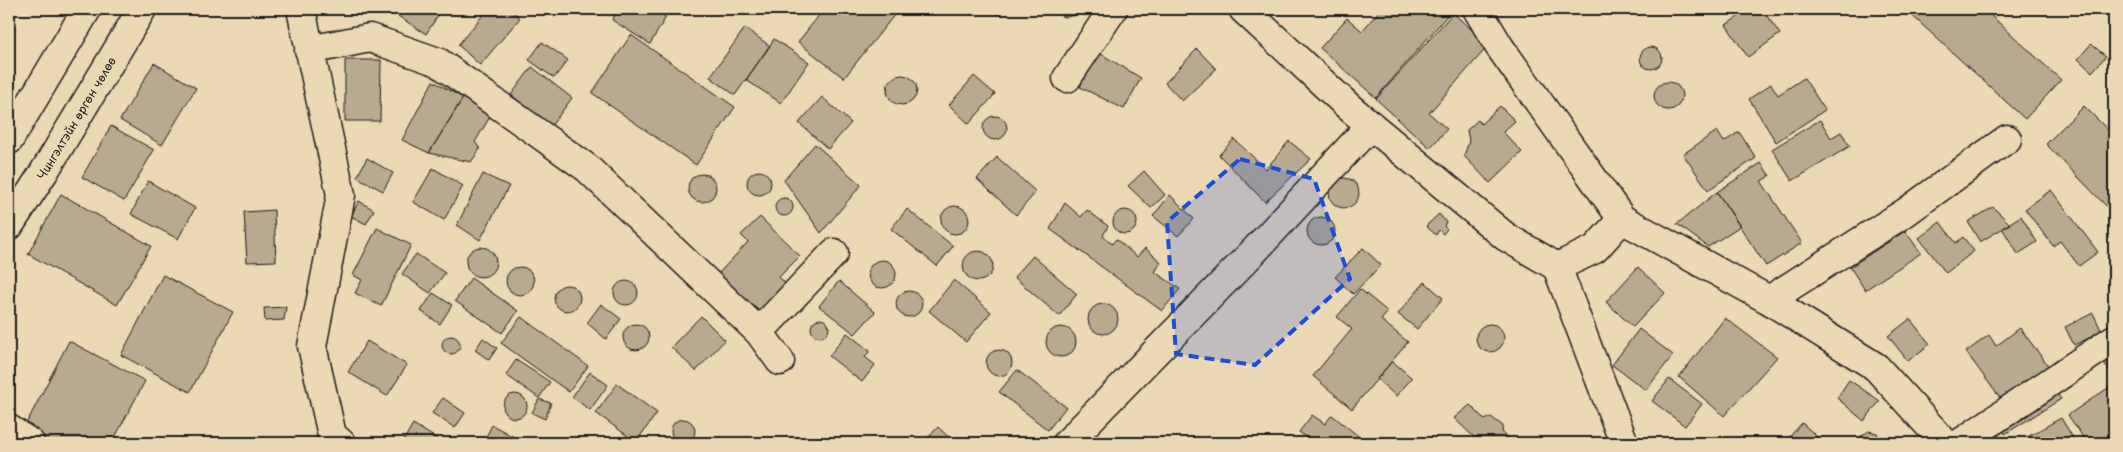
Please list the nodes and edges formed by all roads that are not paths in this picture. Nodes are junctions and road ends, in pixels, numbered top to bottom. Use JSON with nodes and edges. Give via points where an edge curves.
{"nodes":[{"id":1,"x":87,"y":9,"type":"edge"},
{"id":2,"x":142,"y":9,"type":"edge"},
{"id":3,"x":301,"y":9,"type":"edge"},
{"id":4,"x":1113,"y":9,"type":"edge"},
{"id":5,"x":1243,"y":9,"type":"edge"},
{"id":6,"x":1477,"y":9,"type":"edge"},
{"id":7,"x":309,"y":50,"type":"junction"},
{"id":8,"x":1067,"y":78,"type":"dead end"},
{"id":9,"x":1371,"y":125,"type":"junction"},
{"id":10,"x":2006,"y":139,"type":"dead end"},
{"id":11,"x":9,"y":140,"type":"edge"},
{"id":12,"x":1622,"y":219,"type":"junction"},
{"id":13,"x":9,"y":226,"type":"edge"},
{"id":14,"x":834,"y":254,"type":"dead end"},
{"id":15,"x":1557,"y":267,"type":"junction"},
{"id":16,"x":1769,"y":300,"type":"junction"},
{"id":17,"x":759,"y":332,"type":"junction"},
{"id":18,"x":2114,"y":339,"type":"edge"},
{"id":19,"x":780,"y":361,"type":"dead end"},
{"id":20,"x":9,"y":429,"type":"edge"},
{"id":21,"x":30,"y":443,"type":"edge"},
{"id":22,"x":341,"y":443,"type":"edge"},
{"id":23,"x":1067,"y":443,"type":"edge"},
{"id":24,"x":1624,"y":443,"type":"edge"},
{"id":25,"x":1945,"y":443,"type":"edge"},
{"id":26,"x":1960,"y":443,"type":"edge"}],
"edges":[{"from":1,"to":11,"type":"street"},
{"from":2,"to":13,"type":"street","name":"Чингэлтэйн өргөн чөлөө"},
{"from":3,"to":7,"type":"street"},
{"from":4,"to":8,"type":"street"},
{"from":5,"to":9,"type":"street"},
{"from":6,"to":12,"type":"street","via":[[1499,46]]},
{"from":7,"to":17,"type":"street","via":[[370,38],[438,62],[587,168]]},
{"from":7,"to":22,"type":"street","via":[[341,195],[312,346],[332,435]]},
{"from":9,"to":15,"type":"street","via":[[1506,237]]},
{"from":9,"to":23,"type":"street"},
{"from":10,"to":16,"type":"street","via":[[1906,212]]},
{"from":12,"to":15,"type":"street","via":[[1595,249]]},
{"from":12,"to":16,"type":"street"},
{"from":14,"to":17,"type":"street"},
{"from":15,"to":24,"type":"street"},
{"from":16,"to":25,"type":"street","via":[[1876,367]]},
{"from":17,"to":19,"type":"street"},
{"from":18,"to":26,"type":"street"},
{"from":20,"to":21,"type":"street"}]}
